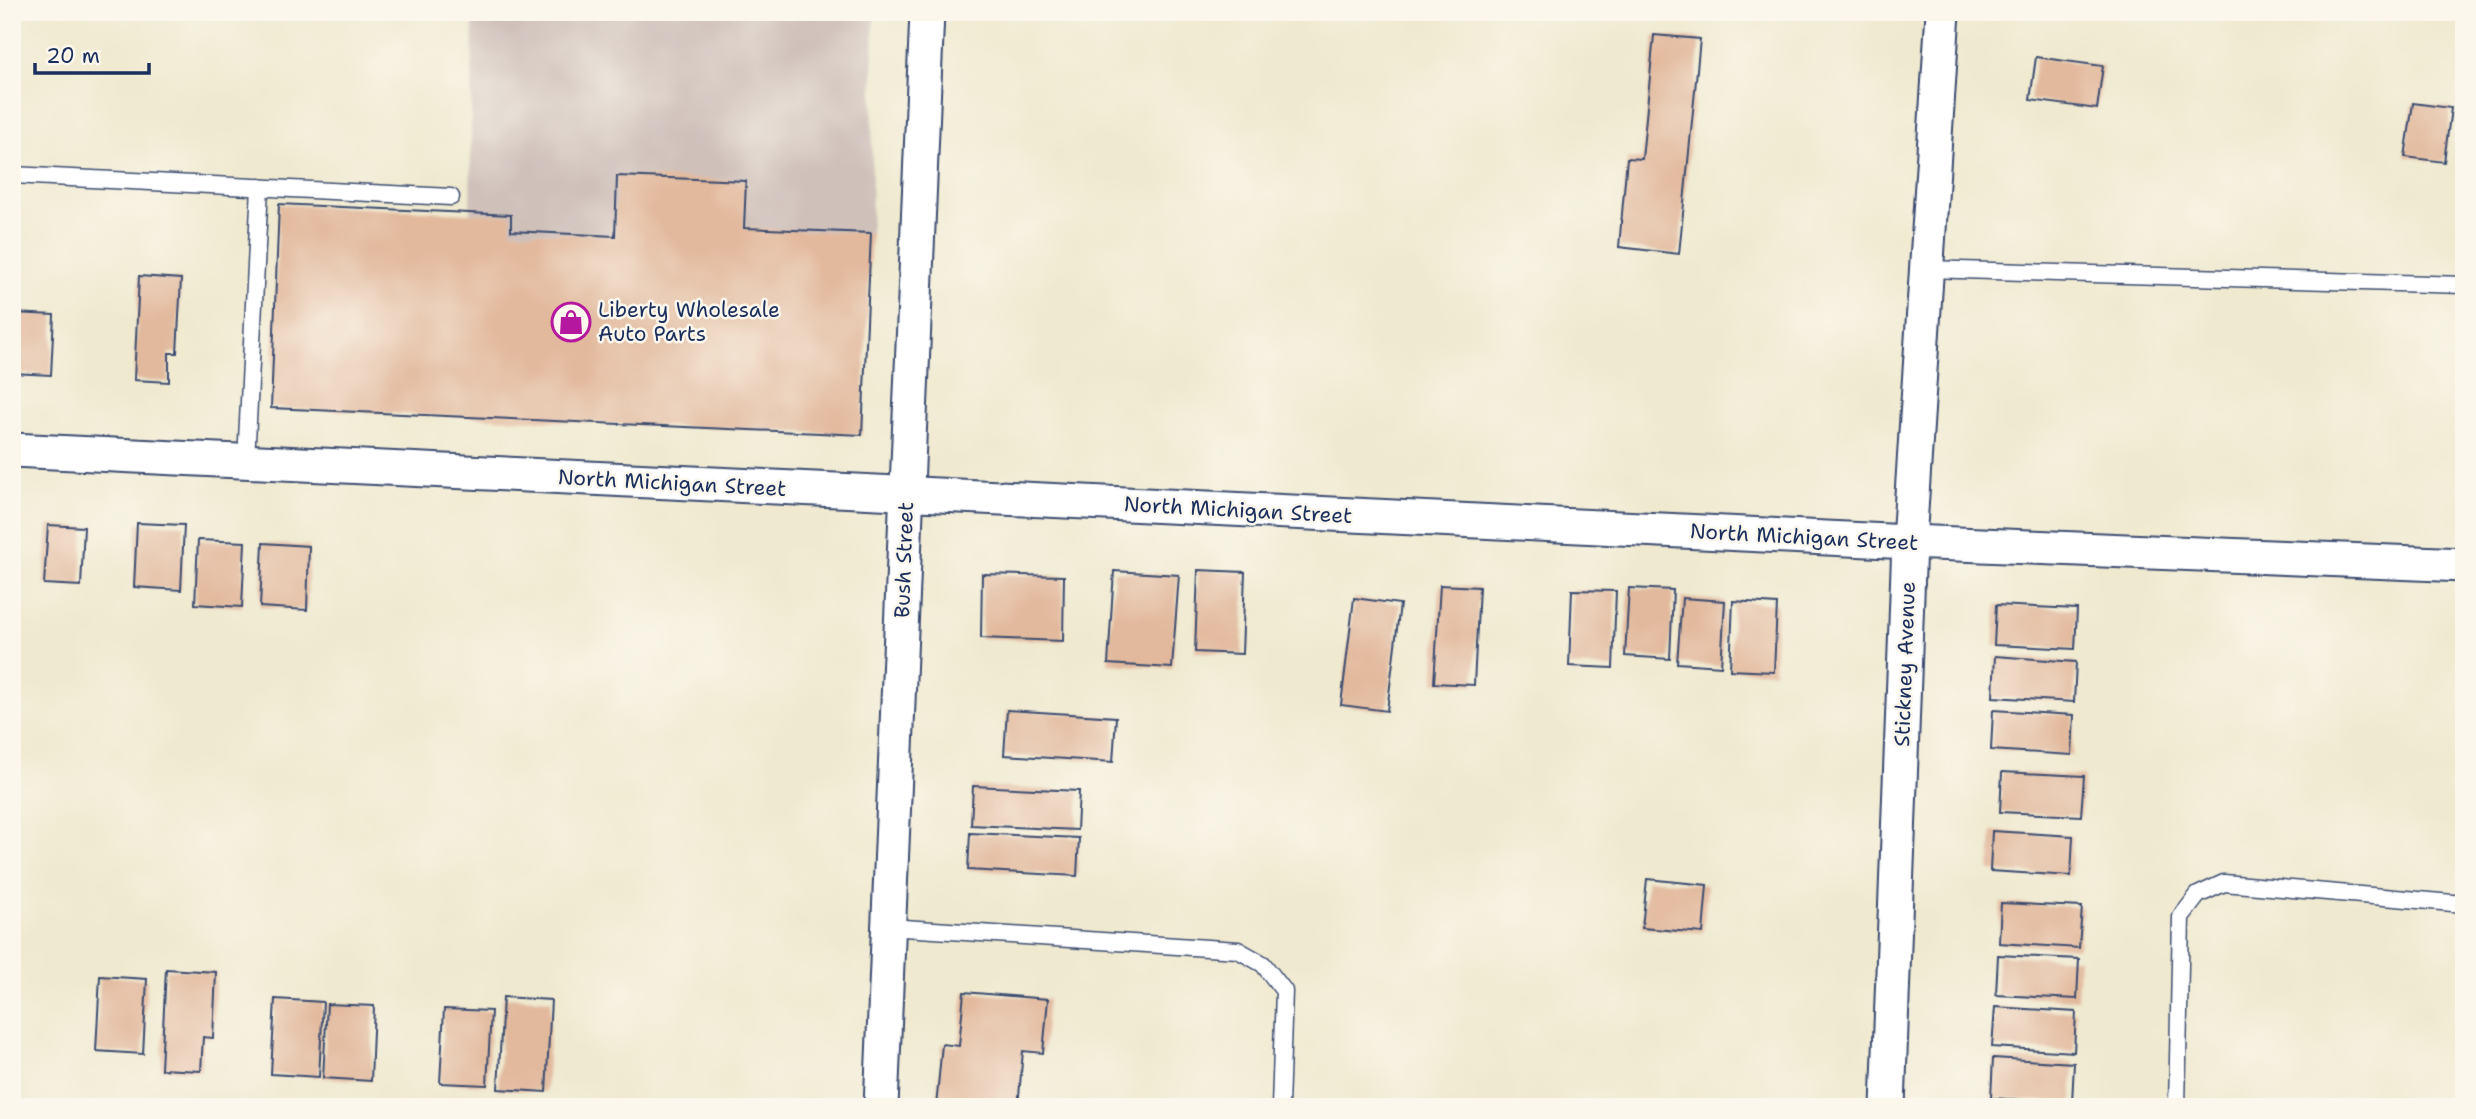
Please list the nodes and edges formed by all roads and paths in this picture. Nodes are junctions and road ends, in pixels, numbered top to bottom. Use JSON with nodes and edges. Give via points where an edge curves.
{"nodes":[{"id":1,"x":927,"y":12,"type":"edge"},
{"id":2,"x":1943,"y":12,"type":"edge"},
{"id":3,"x":12,"y":175,"type":"edge"},
{"id":4,"x":260,"y":187,"type":"junction"},
{"id":5,"x":451,"y":197,"type":"dead end"},
{"id":6,"x":1927,"y":269,"type":"junction"},
{"id":7,"x":2464,"y":285,"type":"edge"},
{"id":8,"x":12,"y":450,"type":"edge"},
{"id":9,"x":246,"y":460,"type":"junction"},
{"id":10,"x":907,"y":495,"type":"junction"},
{"id":11,"x":1909,"y":542,"type":"junction"},
{"id":12,"x":2464,"y":565,"type":"edge"},
{"id":13,"x":2464,"y":904,"type":"edge"},
{"id":14,"x":888,"y":927,"type":"junction"},
{"id":15,"x":881,"y":1107,"type":"edge"},
{"id":16,"x":1280,"y":1107,"type":"edge"},
{"id":17,"x":1888,"y":1107,"type":"edge"},
{"id":18,"x":2177,"y":1107,"type":"edge"}],
"edges":[{"from":1,"to":10,"type":"street","name":"Bush Street"},
{"from":2,"to":6,"type":"street","name":"Stickney Avenue"},
{"from":3,"to":4,"type":"lane"},
{"from":4,"to":5,"type":"lane"},
{"from":4,"to":9,"type":"lane"},
{"from":6,"to":7,"type":"lane"},
{"from":6,"to":11,"type":"street","name":"Stickney Avenue"},
{"from":8,"to":9,"type":"street","name":"North Michigan Street"},
{"from":9,"to":10,"type":"street","name":"North Michigan Street"},
{"from":10,"to":11,"type":"street","name":"North Michigan Street"},
{"from":10,"to":14,"type":"street","name":"Bush Street"},
{"from":11,"to":12,"type":"street","name":"North Michigan Street"},
{"from":11,"to":17,"type":"street","name":"Stickney Avenue"},
{"from":13,"to":18,"type":"lane","via":[[2224,883],[2198,895],[2181,917]]},
{"from":14,"to":15,"type":"street","name":"Bush Street"},
{"from":14,"to":16,"type":"lane","via":[[1238,950],[1263,964],[1284,991]]}]}
